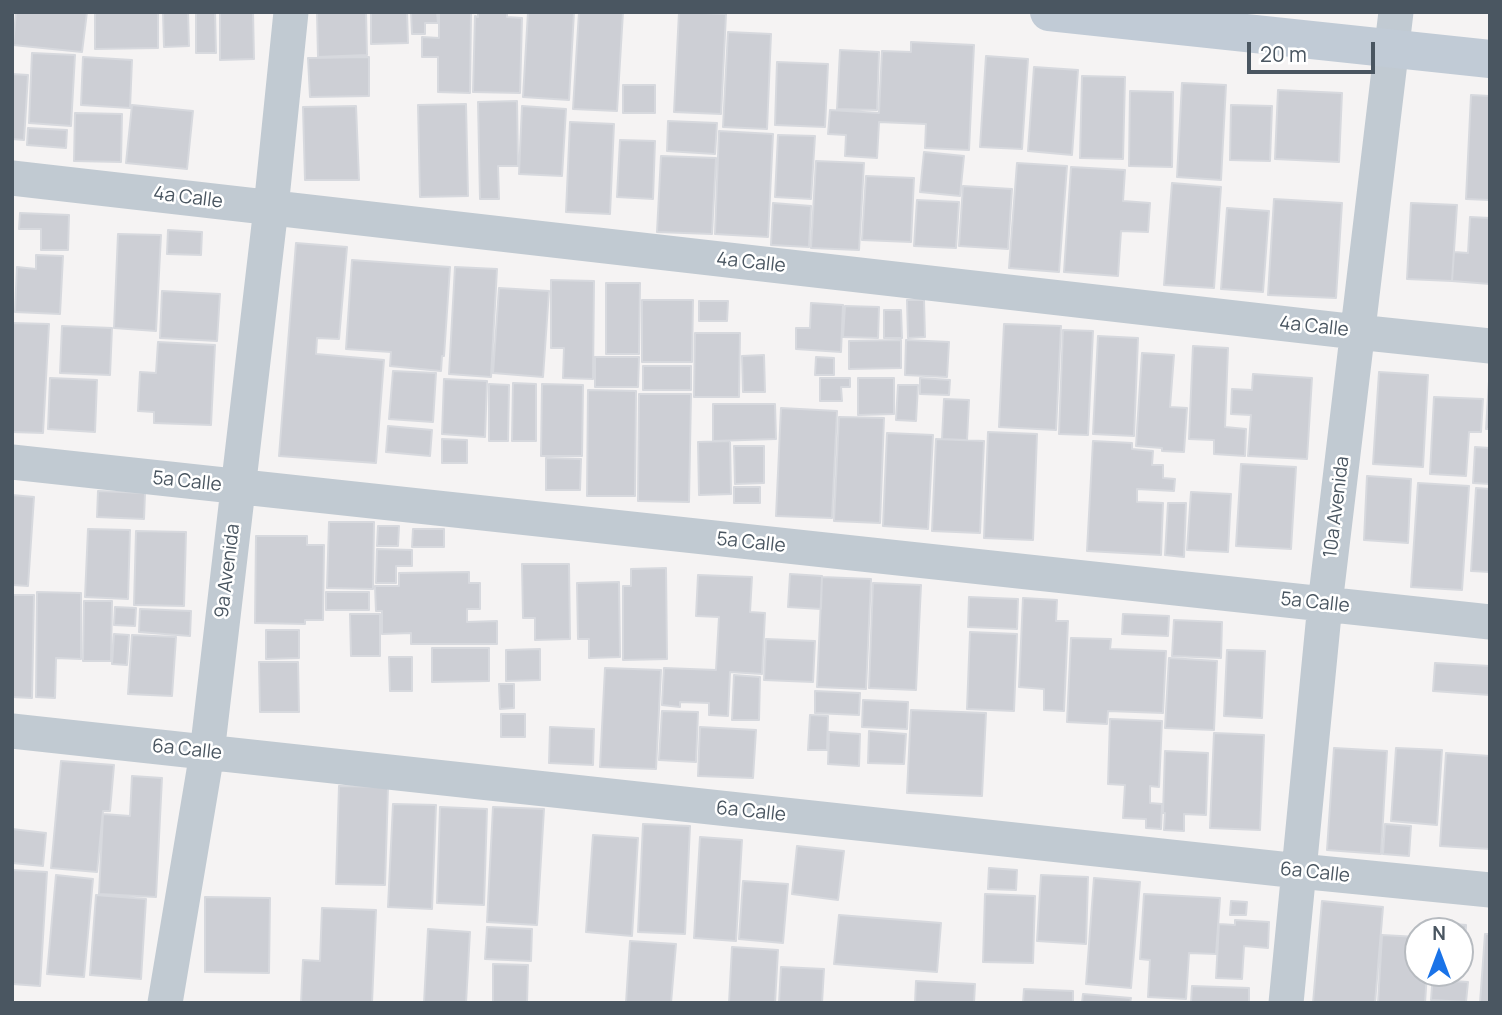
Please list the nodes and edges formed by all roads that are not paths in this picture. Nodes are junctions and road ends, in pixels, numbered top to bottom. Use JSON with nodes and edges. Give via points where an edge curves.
{"nodes":[{"id":1,"x":291,"y":12,"type":"edge"},
{"id":2,"x":1049,"y":12,"type":"edge"},
{"id":3,"x":1393,"y":30,"type":"edge"},
{"id":4,"x":1490,"y":59,"type":"edge"},
{"id":5,"x":12,"y":178,"type":"edge"},
{"id":6,"x":271,"y":208,"type":"junction"},
{"id":7,"x":1357,"y":332,"type":"junction"},
{"id":8,"x":1490,"y":346,"type":"edge"},
{"id":9,"x":12,"y":462,"type":"edge"},
{"id":10,"x":238,"y":488,"type":"junction"},
{"id":11,"x":1325,"y":604,"type":"junction"},
{"id":12,"x":1490,"y":622,"type":"edge"},
{"id":13,"x":12,"y":730,"type":"edge"},
{"id":14,"x":207,"y":752,"type":"junction"},
{"id":15,"x":1299,"y":871,"type":"junction"},
{"id":16,"x":1490,"y":891,"type":"edge"},
{"id":17,"x":165,"y":1003,"type":"edge"},
{"id":18,"x":1286,"y":1003,"type":"edge"}],
"edges":[{"from":1,"to":6,"type":"street","name":"9a Avenida"},
{"from":2,"to":3,"type":"street"},
{"from":3,"to":4,"type":"street"},
{"from":3,"to":7,"type":"street","name":"10a Avenida"},
{"from":5,"to":6,"type":"street","name":"4a Calle"},
{"from":6,"to":7,"type":"street","name":"4a Calle"},
{"from":6,"to":10,"type":"street","name":"9a Avenida"},
{"from":7,"to":8,"type":"street","name":"4a Calle"},
{"from":7,"to":11,"type":"street","name":"10a Avenida"},
{"from":9,"to":10,"type":"street","name":"5a Calle"},
{"from":10,"to":11,"type":"street","name":"5a Calle"},
{"from":10,"to":14,"type":"street","name":"9a Avenida"},
{"from":11,"to":12,"type":"street","name":"5a Calle"},
{"from":11,"to":15,"type":"street","name":"10a Avenida"},
{"from":13,"to":14,"type":"street","name":"6a Calle"},
{"from":14,"to":15,"type":"street","name":"6a Calle"},
{"from":14,"to":17,"type":"street","name":"9a Avenida"},
{"from":15,"to":16,"type":"street","name":"6a Calle"},
{"from":15,"to":18,"type":"street","name":"10a Avenida"}]}
